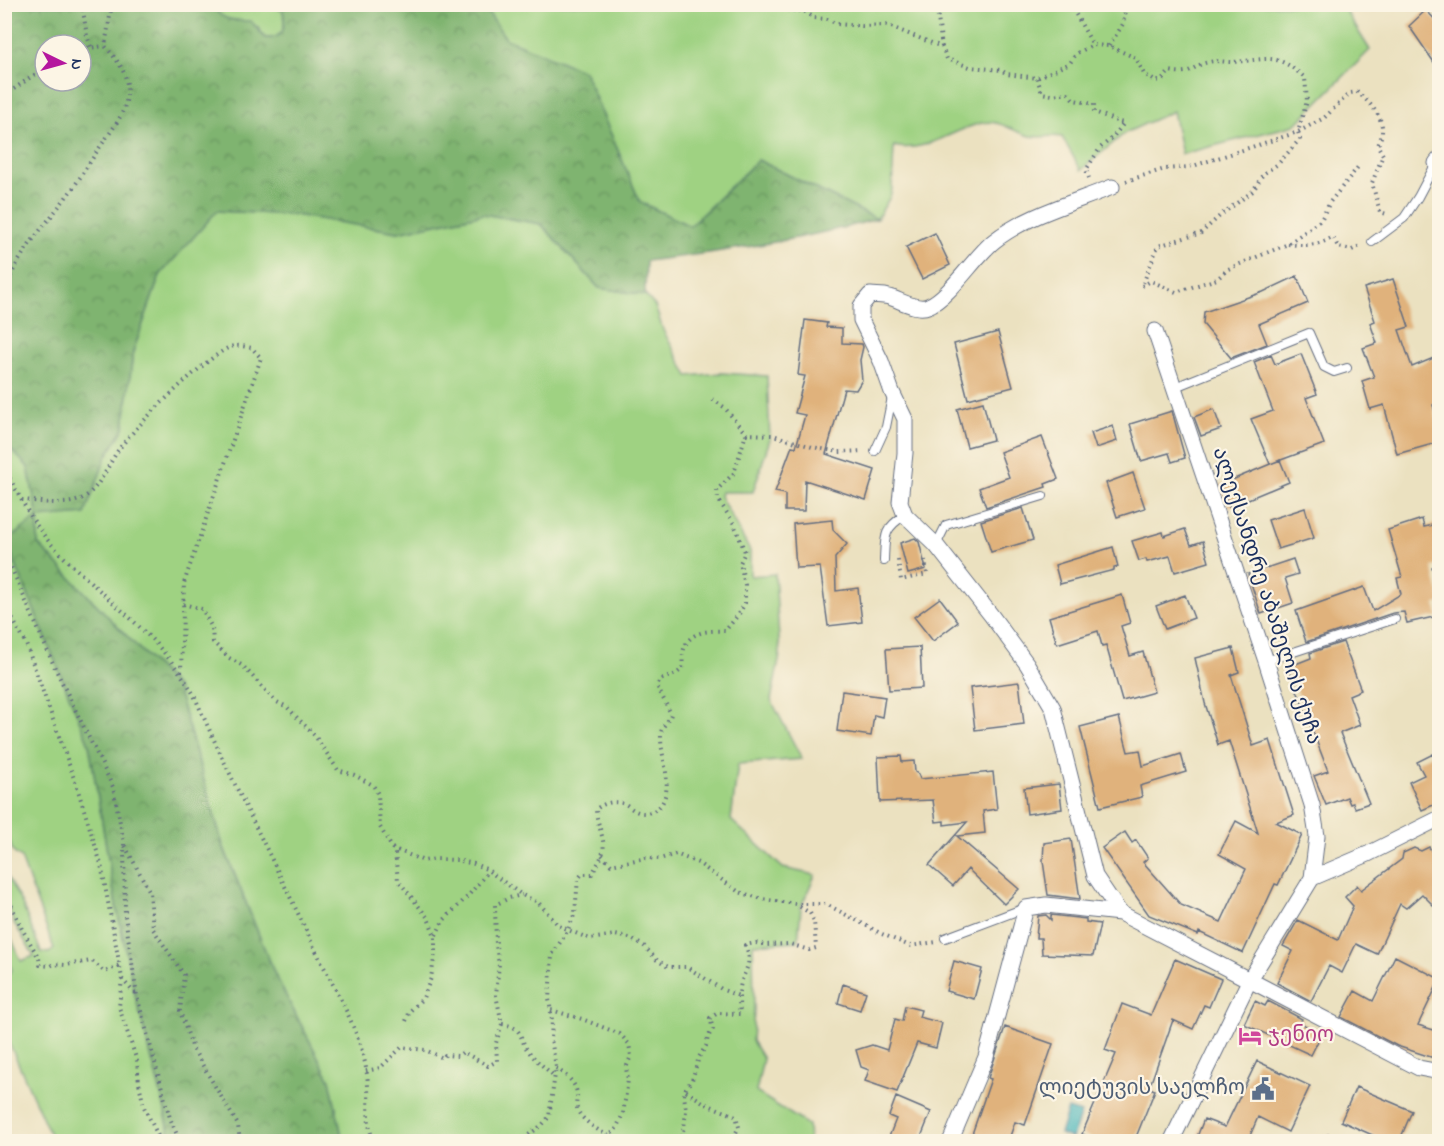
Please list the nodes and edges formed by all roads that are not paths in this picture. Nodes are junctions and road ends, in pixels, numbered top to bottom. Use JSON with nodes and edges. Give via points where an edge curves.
{"nodes":[{"id":1,"x":1438,"y":160,"type":"edge"},
{"id":2,"x":1112,"y":187,"type":"road end"},
{"id":3,"x":1372,"y":242,"type":"road end"},
{"id":4,"x":1155,"y":330,"type":"dead end"},
{"id":5,"x":1347,"y":368,"type":"dead end"},
{"id":6,"x":1175,"y":387,"type":"junction"},
{"id":7,"x":892,"y":392,"type":"junction"},
{"id":8,"x":875,"y":451,"type":"road end"},
{"id":9,"x":1043,"y":496,"type":"dead end"},
{"id":10,"x":905,"y":515,"type":"junction"},
{"id":11,"x":936,"y":545,"type":"junction"},
{"id":12,"x":884,"y":561,"type":"dead end"},
{"id":13,"x":1395,"y":619,"type":"dead end"},
{"id":14,"x":1266,"y":661,"type":"junction"},
{"id":15,"x":1440,"y":818,"type":"edge"},
{"id":16,"x":1312,"y":878,"type":"junction"},
{"id":17,"x":1026,"y":908,"type":"junction"},
{"id":18,"x":1120,"y":912,"type":"junction"},
{"id":19,"x":945,"y":938,"type":"road end"},
{"id":20,"x":1249,"y":981,"type":"junction"},
{"id":21,"x":1440,"y":1072,"type":"edge"},
{"id":22,"x":950,"y":1142,"type":"edge"},
{"id":23,"x":1171,"y":1142,"type":"edge"},
{"id":24,"x":1319,"y":1142,"type":"edge"},
{"id":25,"x":1361,"y":1142,"type":"edge"}],
"edges":[{"from":1,"to":3,"type":"lane","via":[[1404,218]]},
{"from":2,"to":7,"type":"street","via":[[1042,215],[993,241],[928,306],[922,308],[887,296],[870,295],[861,306],[861,320]]},
{"from":4,"to":6,"type":"street","name":"ალექსანდრე აბაშელის ქუჩა"},
{"from":5,"to":6,"type":"lane","via":[[1334,372],[1324,367],[1309,333]]},
{"from":6,"to":14,"type":"street","name":"ალექსანდრე აბაშელის ქუჩა"},
{"from":7,"to":8,"type":"lane","via":[[886,427]]},
{"from":7,"to":10,"type":"street","via":[[905,419],[900,502]]},
{"from":9,"to":11,"type":"lane","via":[[946,525]]},
{"from":10,"to":11,"type":"street"},
{"from":10,"to":12,"type":"lane","via":[[891,524],[885,534]]},
{"from":11,"to":18,"type":"street","via":[[1027,664],[1053,708],[1095,876]]},
{"from":13,"to":14,"type":"lane"},
{"from":14,"to":16,"type":"street","name":"ალექსანდრე აბაშელის ქუჩა","via":[[1312,804],[1317,836]]},
{"from":15,"to":16,"type":"street"},
{"from":16,"to":20,"type":"street"},
{"from":17,"to":18,"type":"street","via":[[1046,905]]},
{"from":17,"to":19,"type":"lane"},
{"from":17,"to":22,"type":"street","via":[[986,1057]]},
{"from":18,"to":20,"type":"street"},
{"from":20,"to":21,"type":"street","via":[[1419,1068]]},
{"from":20,"to":23,"type":"street"},
{"from":24,"to":25,"type":"lane","via":[[1342,1137]]}]}
